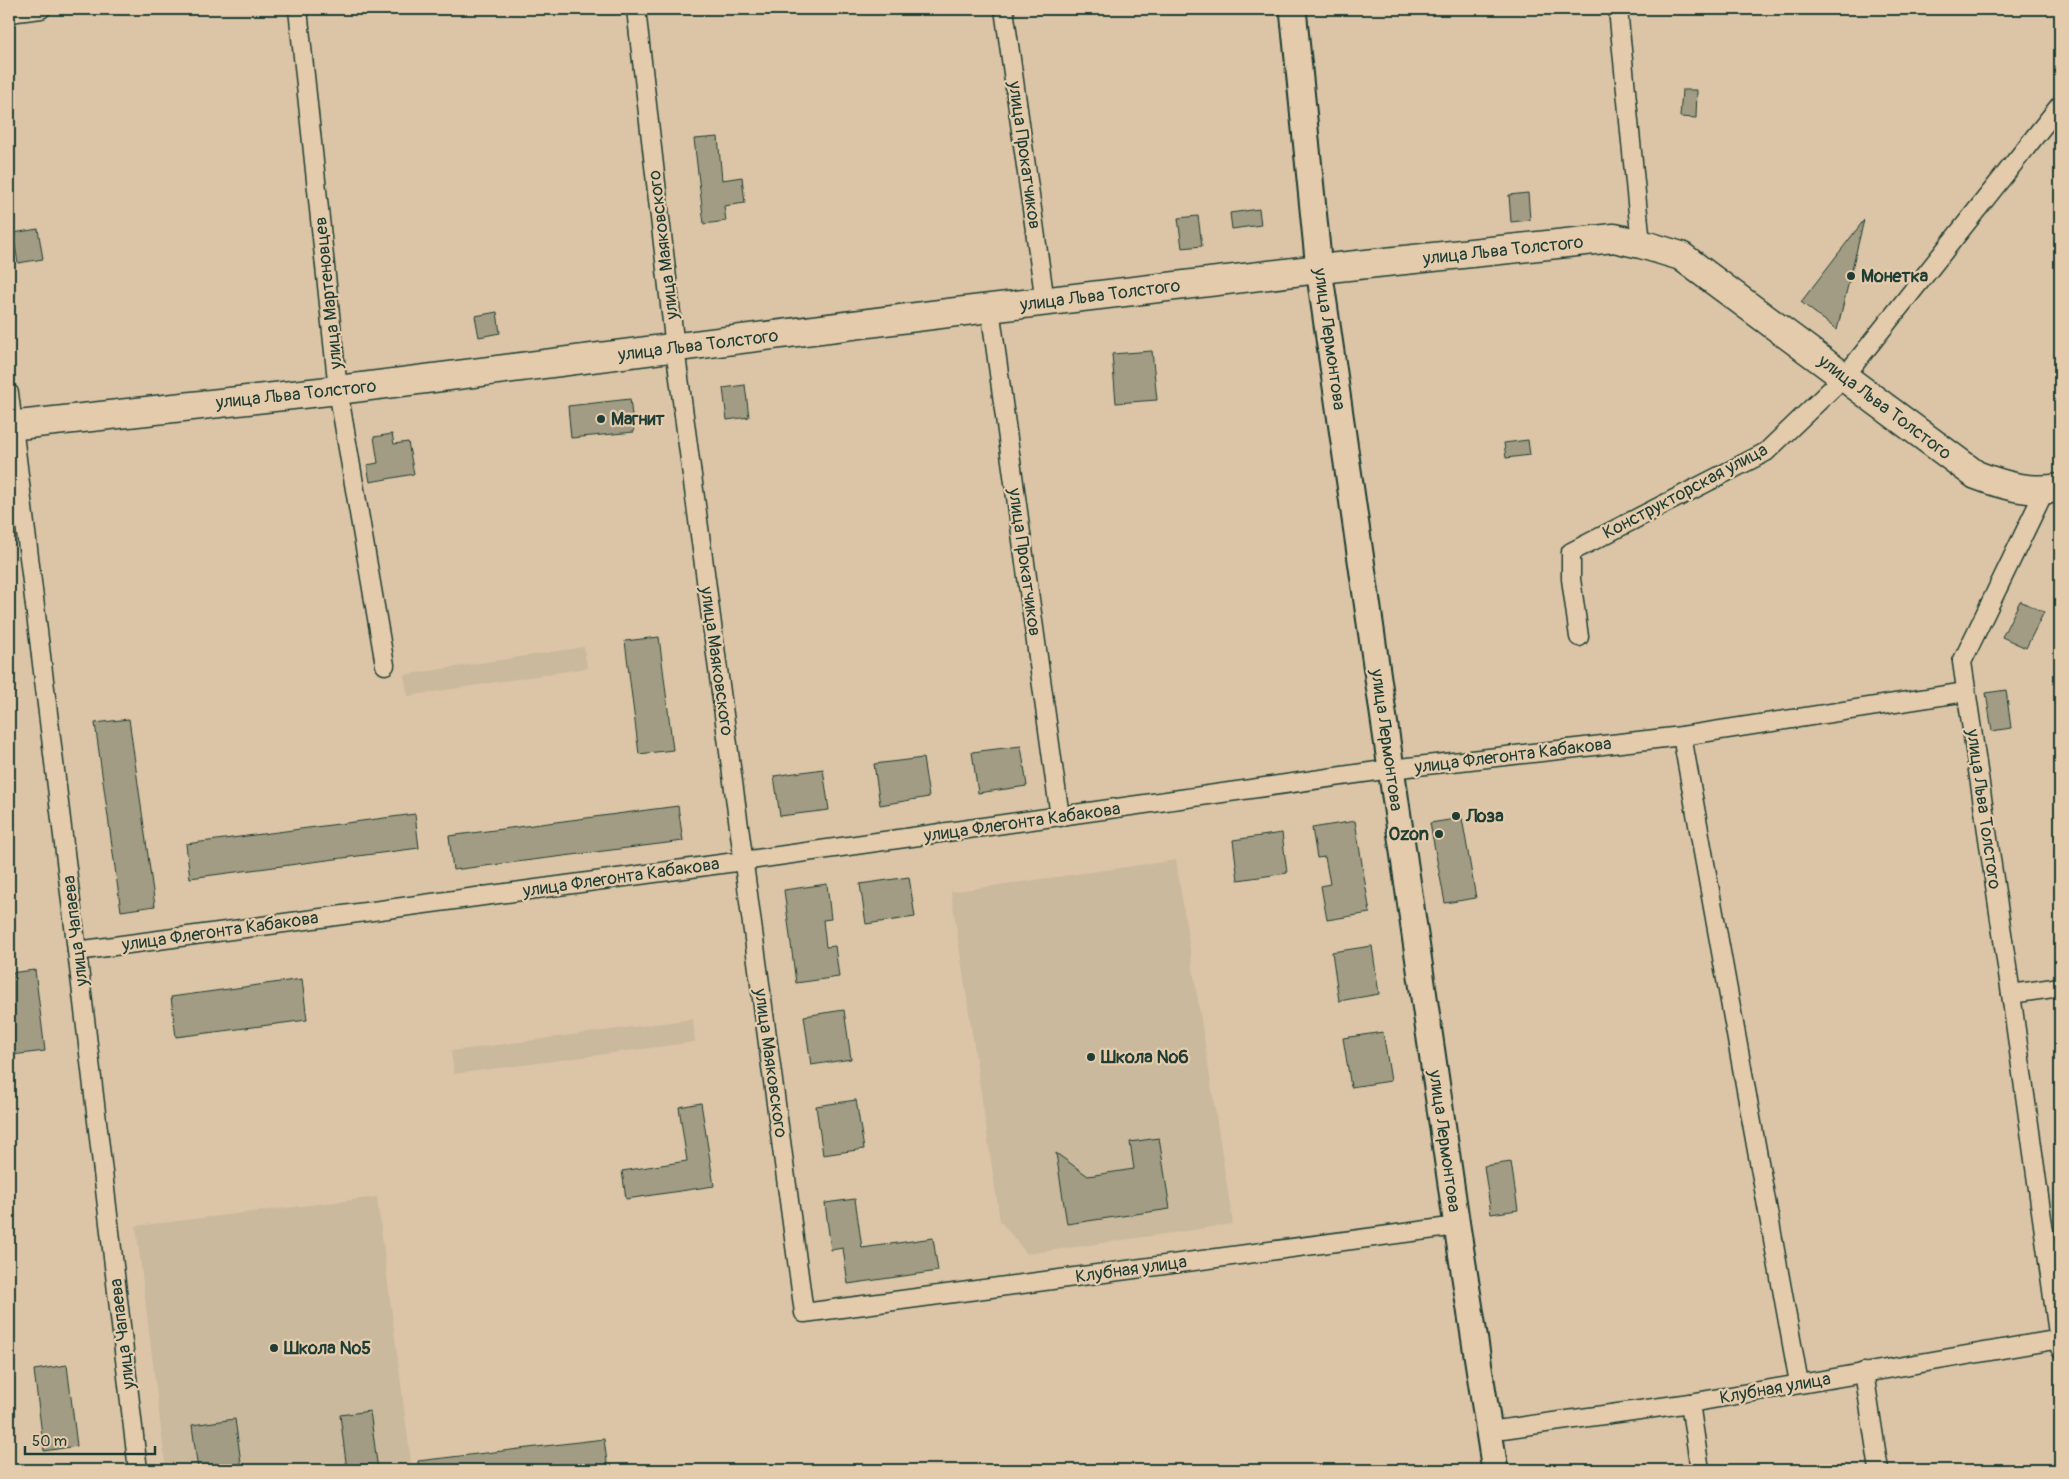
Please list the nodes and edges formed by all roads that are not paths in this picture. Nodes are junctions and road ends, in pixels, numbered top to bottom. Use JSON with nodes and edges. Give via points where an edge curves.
{"nodes":[{"id":1,"x":41,"y":9,"type":"edge"},
{"id":2,"x":298,"y":9,"type":"edge"},
{"id":3,"x":636,"y":9,"type":"edge"},
{"id":4,"x":1004,"y":9,"type":"edge"},
{"id":5,"x":1293,"y":9,"type":"edge"},
{"id":6,"x":1618,"y":9,"type":"edge"},
{"id":7,"x":9,"y":13,"type":"edge"},
{"id":8,"x":2060,"y":105,"type":"edge"},
{"id":9,"x":1641,"y":244,"type":"junction"},
{"id":10,"x":1319,"y":269,"type":"junction"},
{"id":11,"x":1045,"y":302,"type":"junction"},
{"id":12,"x":990,"y":308,"type":"junction"},
{"id":13,"x":675,"y":348,"type":"junction"},
{"id":14,"x":1845,"y":376,"type":"junction"},
{"id":15,"x":338,"y":390,"type":"junction"},
{"id":16,"x":9,"y":393,"type":"edge"},
{"id":17,"x":11,"y":425,"type":"edge"},
{"id":18,"x":2053,"y":489,"type":"edge"},
{"id":19,"x":1579,"y":637,"type":"dead end"},
{"id":20,"x":385,"y":665,"type":"dead end"},
{"id":21,"x":1966,"y":692,"type":"junction"},
{"id":22,"x":1682,"y":736,"type":"junction"},
{"id":23,"x":1391,"y":769,"type":"junction"},
{"id":24,"x":1060,"y":817,"type":"junction"},
{"id":25,"x":744,"y":861,"type":"junction"},
{"id":26,"x":78,"y":951,"type":"junction"},
{"id":27,"x":2060,"y":987,"type":"edge"},
{"id":28,"x":2011,"y":994,"type":"junction"},
{"id":29,"x":1457,"y":1226,"type":"junction"},
{"id":30,"x":804,"y":1313,"type":"joint"},
{"id":31,"x":2060,"y":1342,"type":"edge"},
{"id":32,"x":1864,"y":1372,"type":"junction"},
{"id":33,"x":1799,"y":1383,"type":"junction"},
{"id":34,"x":1690,"y":1403,"type":"junction"},
{"id":35,"x":1489,"y":1431,"type":"junction"},
{"id":36,"x":138,"y":1470,"type":"edge"},
{"id":37,"x":1494,"y":1470,"type":"edge"},
{"id":38,"x":1700,"y":1470,"type":"edge"},
{"id":39,"x":1879,"y":1470,"type":"edge"}],
"edges":[{"from":1,"to":7,"type":"street"},
{"from":2,"to":15,"type":"street","name":"улица Мартеновцев"},
{"from":3,"to":13,"type":"street","name":"улица Маяковского"},
{"from":4,"to":11,"type":"street","name":"улица Прокатчиков"},
{"from":5,"to":10,"type":"street","name":"улица Лермонтова"},
{"from":6,"to":9,"type":"street"},
{"from":8,"to":14,"type":"street","name":"Конструкторская улица"},
{"from":9,"to":10,"type":"main road","name":"улица Льва Толстого","via":[[1614,238]]},
{"from":9,"to":14,"type":"main road","name":"улица Льва Толстого","via":[[1681,256]]},
{"from":10,"to":11,"type":"main road","name":"улица Льва Толстого"},
{"from":10,"to":23,"type":"street","name":"улица Лермонтова"},
{"from":11,"to":12,"type":"main road","name":"улица Льва Толстого"},
{"from":12,"to":13,"type":"main road","name":"улица Льва Толстого"},
{"from":12,"to":24,"type":"street","name":"улица Прокатчиков"},
{"from":13,"to":15,"type":"main road","name":"улица Льва Толстого"},
{"from":13,"to":25,"type":"street","name":"улица Маяковского"},
{"from":14,"to":18,"type":"main road","name":"улица Льва Толстого","via":[[1976,475],[2009,487]]},
{"from":14,"to":19,"type":"street","name":"Конструкторская улица","via":[[1766,452],[1571,552],[1570,579]]},
{"from":15,"to":17,"type":"main road","name":"улица Льва Толстого"},
{"from":15,"to":20,"type":"street","name":"улица Мартеновцев"},
{"from":16,"to":17,"type":"street","name":"улица Чапаева"},
{"from":17,"to":26,"type":"street","name":"улица Чапаева"},
{"from":18,"to":21,"type":"street","name":"улица Льва Толстого","via":[[1962,662]]},
{"from":21,"to":22,"type":"street","name":"улица Флегонта Кабакова"},
{"from":21,"to":28,"type":"street","name":"улица Льва Толстого"},
{"from":22,"to":23,"type":"street","name":"улица Флегонта Кабакова"},
{"from":22,"to":33,"type":"street"},
{"from":23,"to":24,"type":"street","name":"улица Флегонта Кабакова"},
{"from":23,"to":29,"type":"street","name":"улица Лермонтова"},
{"from":24,"to":25,"type":"street","name":"улица Флегонта Кабакова"},
{"from":25,"to":26,"type":"street","name":"улица Флегонта Кабакова"},
{"from":25,"to":30,"type":"street","name":"улица Маяковского"},
{"from":26,"to":36,"type":"street","name":"улица Чапаева"},
{"from":27,"to":28,"type":"street"},
{"from":28,"to":31,"type":"street","name":"улица Льва Толстого"},
{"from":29,"to":30,"type":"street","name":"Клубная улица"},
{"from":29,"to":35,"type":"street","name":"улица Лермонтова"},
{"from":31,"to":32,"type":"street","name":"Клубная улица"},
{"from":32,"to":33,"type":"street","name":"Клубная улица"},
{"from":32,"to":39,"type":"street"},
{"from":33,"to":34,"type":"street","name":"Клубная улица"},
{"from":34,"to":35,"type":"street","name":"Клубная улица"},
{"from":34,"to":38,"type":"street"},
{"from":35,"to":37,"type":"street","name":"улица Лермонтова"}]}
